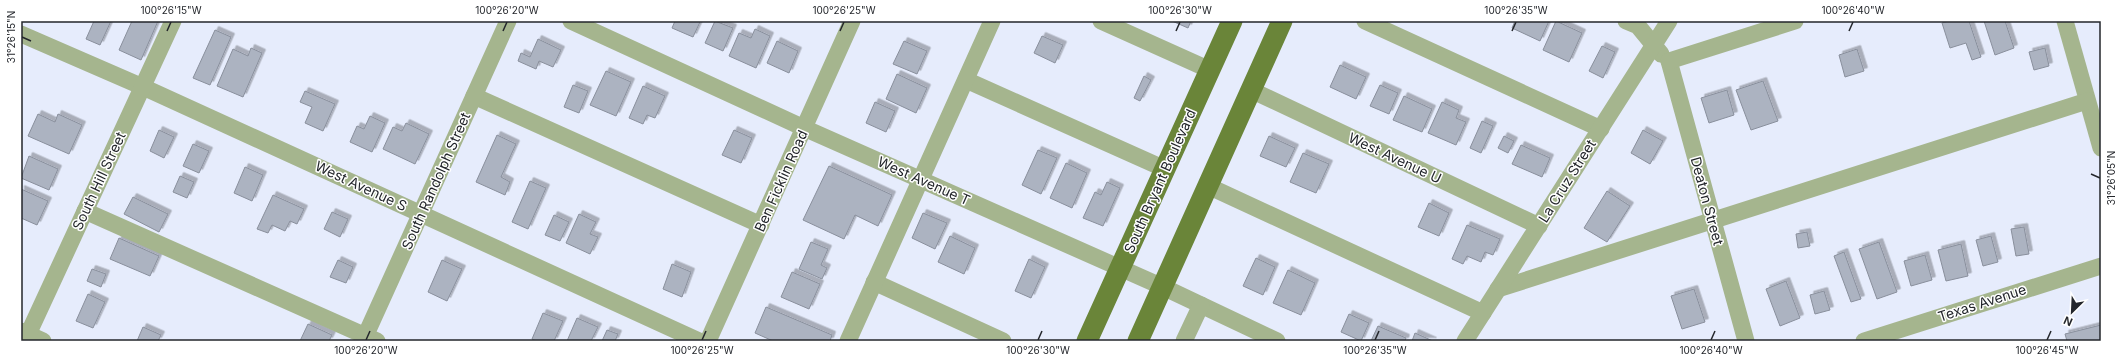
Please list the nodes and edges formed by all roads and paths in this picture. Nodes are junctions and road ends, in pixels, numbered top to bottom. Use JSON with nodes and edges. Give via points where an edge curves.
{"nodes":[{"id":1,"x":173,"y":21,"type":"edge"},
{"id":2,"x":508,"y":21,"type":"edge"},
{"id":3,"x":571,"y":21,"type":"edge"},
{"id":4,"x":992,"y":21,"type":"edge"},
{"id":5,"x":1101,"y":21,"type":"edge"},
{"id":6,"x":1232,"y":21,"type":"edge"},
{"id":7,"x":1282,"y":21,"type":"edge"},
{"id":8,"x":1365,"y":21,"type":"edge"},
{"id":9,"x":1626,"y":21,"type":"edge"},
{"id":10,"x":1669,"y":21,"type":"edge"},
{"id":11,"x":1795,"y":21,"type":"edge"},
{"id":12,"x":2065,"y":21,"type":"edge"},
{"id":13,"x":846,"y":23,"type":"edge"},
{"id":14,"x":21,"y":34,"type":"edge"},
{"id":15,"x":1653,"y":46,"type":"junction"},
{"id":16,"x":1669,"y":61,"type":"junction"},
{"id":17,"x":1210,"y":70,"type":"junction"},
{"id":18,"x":966,"y":80,"type":"junction"},
{"id":19,"x":143,"y":86,"type":"junction"},
{"id":20,"x":1251,"y":90,"type":"junction"},
{"id":21,"x":474,"y":96,"type":"junction"},
{"id":22,"x":2087,"y":101,"type":"junction"},
{"id":23,"x":804,"y":128,"type":"junction"},
{"id":24,"x":1601,"y":129,"type":"junction"},
{"id":25,"x":2101,"y":148,"type":"edge"},
{"id":26,"x":1165,"y":169,"type":"junction"},
{"id":27,"x":920,"y":180,"type":"junction"},
{"id":28,"x":1208,"y":186,"type":"junction"},
{"id":29,"x":85,"y":211,"type":"junction"},
{"id":30,"x":421,"y":214,"type":"junction"},
{"id":31,"x":1713,"y":221,"type":"junction"},
{"id":32,"x":761,"y":225,"type":"junction"},
{"id":33,"x":1539,"y":226,"type":"junction"},
{"id":34,"x":2101,"y":266,"type":"edge"},
{"id":35,"x":1120,"y":268,"type":"junction"},
{"id":36,"x":874,"y":282,"type":"junction"},
{"id":37,"x":1163,"y":286,"type":"junction"},
{"id":38,"x":1498,"y":289,"type":"junction"},
{"id":39,"x":1201,"y":305,"type":"junction"},
{"id":40,"x":1483,"y":313,"type":"junction"},
{"id":41,"x":29,"y":337,"type":"edge"},
{"id":42,"x":369,"y":339,"type":"edge"},
{"id":43,"x":699,"y":341,"type":"edge"},
{"id":44,"x":708,"y":341,"type":"edge"},
{"id":45,"x":848,"y":341,"type":"edge"},
{"id":46,"x":1003,"y":341,"type":"edge"},
{"id":47,"x":1087,"y":341,"type":"edge"},
{"id":48,"x":1138,"y":341,"type":"edge"},
{"id":49,"x":1184,"y":341,"type":"edge"},
{"id":50,"x":1277,"y":341,"type":"edge"},
{"id":51,"x":1465,"y":341,"type":"edge"},
{"id":52,"x":1746,"y":341,"type":"edge"},
{"id":53,"x":1864,"y":341,"type":"edge"}],
"edges":[{"from":1,"to":19,"type":"street","name":"South Hill Street"},
{"from":2,"to":21,"type":"street","name":"South Randolph Street"},
{"from":3,"to":23,"type":"street","name":"West Avenue T"},
{"from":4,"to":18,"type":"street"},
{"from":5,"to":17,"type":"street"},
{"from":6,"to":17,"type":"main road","name":"South Bryant Boulevard"},
{"from":7,"to":20,"type":"main road"},
{"from":8,"to":24,"type":"street"},
{"from":9,"to":15,"type":"street","via":[[1638,26]]},
{"from":10,"to":15,"type":"street","name":"La Cruz Street"},
{"from":11,"to":16,"type":"street"},
{"from":12,"to":22,"type":"street"},
{"from":13,"to":23,"type":"street","name":"Ben Ficklin Road"},
{"from":14,"to":19,"type":"street","name":"West Avenue S"},
{"from":15,"to":16,"type":"street"},
{"from":15,"to":24,"type":"street","name":"La Cruz Street"},
{"from":16,"to":31,"type":"street","name":"Deaton Street"},
{"from":17,"to":26,"type":"main road","name":"South Bryant Boulevard"},
{"from":18,"to":26,"type":"street"},
{"from":18,"to":27,"type":"street"},
{"from":19,"to":29,"type":"street","name":"South Hill Street"},
{"from":19,"to":30,"type":"street","name":"West Avenue S"},
{"from":20,"to":28,"type":"main road"},
{"from":20,"to":33,"type":"street","name":"West Avenue U"},
{"from":21,"to":30,"type":"street","name":"South Randolph Street"},
{"from":21,"to":32,"type":"street"},
{"from":22,"to":25,"type":"street"},
{"from":22,"to":31,"type":"street"},
{"from":23,"to":27,"type":"street","name":"West Avenue T"},
{"from":23,"to":32,"type":"street","name":"Ben Ficklin Road"},
{"from":24,"to":33,"type":"street","name":"La Cruz Street"},
{"from":26,"to":35,"type":"main road","name":"South Bryant Boulevard"},
{"from":27,"to":35,"type":"street","name":"West Avenue T"},
{"from":27,"to":36,"type":"street"},
{"from":28,"to":37,"type":"main road"},
{"from":28,"to":40,"type":"street"},
{"from":29,"to":41,"type":"street","name":"South Hill Street"},
{"from":29,"to":42,"type":"street"},
{"from":30,"to":42,"type":"street","name":"South Randolph Street"},
{"from":30,"to":43,"type":"street","name":"West Avenue S"},
{"from":31,"to":38,"type":"street"},
{"from":31,"to":52,"type":"street","name":"Deaton Street"},
{"from":32,"to":44,"type":"street","name":"Ben Ficklin Road"},
{"from":33,"to":38,"type":"street","name":"La Cruz Street"},
{"from":34,"to":53,"type":"street","name":"Texas Avenue"},
{"from":35,"to":37,"type":"street","name":"West Avenue T"},
{"from":35,"to":47,"type":"main road","name":"South Bryant Boulevard"},
{"from":36,"to":45,"type":"street"},
{"from":36,"to":46,"type":"street"},
{"from":37,"to":39,"type":"street","name":"West Avenue T"},
{"from":37,"to":48,"type":"main road"},
{"from":38,"to":40,"type":"street","name":"La Cruz Street"},
{"from":39,"to":49,"type":"street"},
{"from":39,"to":50,"type":"street","name":"West Avenue T"},
{"from":40,"to":51,"type":"street","name":"La Cruz Street"}]}
